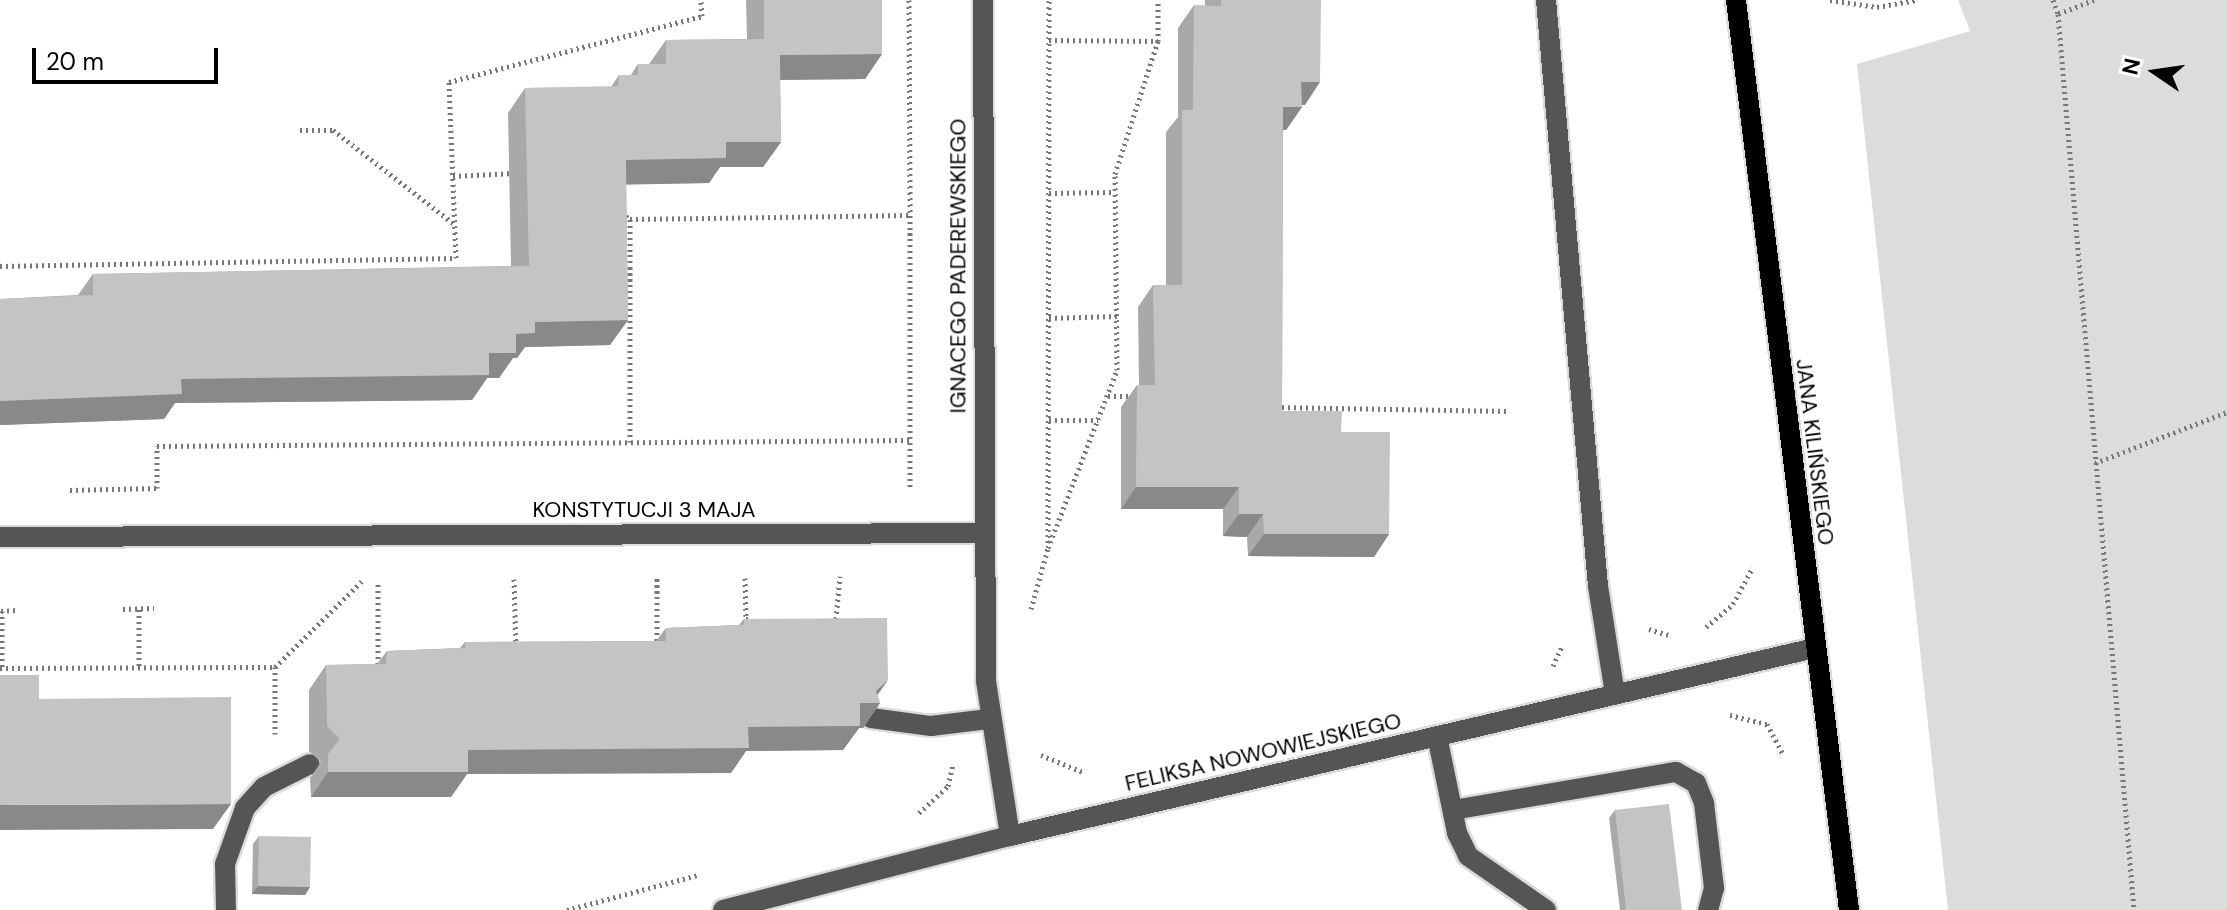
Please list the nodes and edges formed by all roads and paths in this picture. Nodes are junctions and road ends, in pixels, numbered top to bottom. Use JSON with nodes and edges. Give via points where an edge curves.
{"nodes":[{"id":1,"x":701,"y":0,"type":"edge"},
{"id":2,"x":909,"y":0,"type":"edge"},
{"id":3,"x":983,"y":0,"type":"edge"},
{"id":4,"x":1049,"y":0,"type":"edge"},
{"id":5,"x":1158,"y":0,"type":"edge"},
{"id":6,"x":1546,"y":0,"type":"edge"},
{"id":7,"x":1736,"y":0,"type":"edge"},
{"id":8,"x":1830,"y":0,"type":"edge"},
{"id":9,"x":1915,"y":0,"type":"edge"},
{"id":10,"x":2053,"y":0,"type":"edge"},
{"id":11,"x":2094,"y":0,"type":"edge"},
{"id":12,"x":2058,"y":14,"type":"junction"},
{"id":13,"x":1049,"y":40,"type":"junction"},
{"id":14,"x":1158,"y":41,"type":"junction"},
{"id":15,"x":300,"y":130,"type":"dead end"},
{"id":16,"x":520,"y":173,"type":"dead end"},
{"id":17,"x":453,"y":176,"type":"junction"},
{"id":18,"x":1115,"y":192,"type":"junction"},
{"id":19,"x":1049,"y":193,"type":"junction"},
{"id":20,"x":608,"y":202,"type":"edge"},
{"id":21,"x":910,"y":215,"type":"junction"},
{"id":22,"x":630,"y":219,"type":"junction"},
{"id":23,"x":454,"y":225,"type":"junction"},
{"id":24,"x":0,"y":266,"type":"edge"},
{"id":25,"x":1117,"y":316,"type":"junction"},
{"id":26,"x":1049,"y":318,"type":"junction"},
{"id":27,"x":1108,"y":396,"type":"junction"},
{"id":28,"x":1139,"y":396,"type":"edge"},
{"id":29,"x":1263,"y":407,"type":"edge"},
{"id":30,"x":1508,"y":411,"type":"dead end"},
{"id":31,"x":2227,"y":412,"type":"edge"},
{"id":32,"x":1049,"y":420,"type":"junction"},
{"id":33,"x":1098,"y":420,"type":"junction"},
{"id":34,"x":911,"y":440,"type":"junction"},
{"id":35,"x":630,"y":442,"type":"junction"},
{"id":36,"x":2095,"y":463,"type":"junction"},
{"id":37,"x":63,"y":490,"type":"dead end"},
{"id":38,"x":982,"y":533,"type":"junction"},
{"id":39,"x":910,"y":534,"type":"junction"},
{"id":40,"x":0,"y":537,"type":"edge"},
{"id":41,"x":1048,"y":548,"type":"junction"},
{"id":42,"x":1753,"y":567,"type":"dead end"},
{"id":43,"x":824,"y":576,"type":"dead end"},
{"id":44,"x":840,"y":576,"type":"junction"},
{"id":45,"x":854,"y":576,"type":"dead end"},
{"id":46,"x":730,"y":577,"type":"dead end"},
{"id":47,"x":745,"y":577,"type":"junction"},
{"id":48,"x":761,"y":577,"type":"dead end"},
{"id":49,"x":641,"y":578,"type":"dead end"},
{"id":50,"x":657,"y":578,"type":"junction"},
{"id":51,"x":671,"y":578,"type":"dead end"},
{"id":52,"x":514,"y":579,"type":"junction"},
{"id":53,"x":530,"y":579,"type":"dead end"},
{"id":54,"x":499,"y":580,"type":"dead end"},
{"id":55,"x":378,"y":581,"type":"junction"},
{"id":56,"x":393,"y":581,"type":"dead end"},
{"id":57,"x":154,"y":608,"type":"dead end"},
{"id":58,"x":123,"y":609,"type":"dead end"},
{"id":59,"x":139,"y":609,"type":"junction"},
{"id":60,"x":16,"y":610,"type":"dead end"},
{"id":61,"x":1,"y":611,"type":"edge"},
{"id":62,"x":1030,"y":615,"type":"dead end"},
{"id":63,"x":756,"y":619,"type":"edge"},
{"id":64,"x":828,"y":619,"type":"edge"},
{"id":65,"x":1604,"y":629,"type":"junction"},
{"id":66,"x":1702,"y":630,"type":"dead end"},
{"id":67,"x":1677,"y":635,"type":"dead end"},
{"id":68,"x":1815,"y":648,"type":"junction"},
{"id":69,"x":516,"y":652,"type":"edge"},
{"id":70,"x":657,"y":652,"type":"edge"},
{"id":71,"x":275,"y":667,"type":"junction"},
{"id":72,"x":1,"y":668,"type":"edge"},
{"id":73,"x":139,"y":668,"type":"junction"},
{"id":74,"x":1538,"y":673,"type":"dead end"},
{"id":75,"x":378,"y":676,"type":"edge"},
{"id":76,"x":1615,"y":694,"type":"junction"},
{"id":77,"x":871,"y":718,"type":"edge"},
{"id":78,"x":989,"y":719,"type":"junction"},
{"id":79,"x":1437,"y":736,"type":"junction"},
{"id":80,"x":275,"y":738,"type":"dead end"},
{"id":81,"x":993,"y":753,"type":"junction"},
{"id":82,"x":310,"y":764,"type":"dead end"},
{"id":83,"x":1095,"y":772,"type":"dead end"},
{"id":84,"x":1453,"y":810,"type":"junction"},
{"id":85,"x":904,"y":819,"type":"dead end"},
{"id":86,"x":1010,"y":836,"type":"junction"},
{"id":87,"x":706,"y":873,"type":"dead end"},
{"id":88,"x":226,"y":910,"type":"edge"},
{"id":89,"x":567,"y":910,"type":"edge"},
{"id":90,"x":723,"y":910,"type":"edge"},
{"id":91,"x":1546,"y":910,"type":"edge"},
{"id":92,"x":1708,"y":910,"type":"edge"},
{"id":93,"x":1849,"y":910,"type":"edge"},
{"id":94,"x":2134,"y":910,"type":"edge"}],
"edges":[{"from":1,"to":17,"type":"path","via":[[702,16],[449,82]]},
{"from":2,"to":21,"type":"path"},
{"from":3,"to":38,"type":"street","name":"IGNACEGO PADEREWSKIEGO"},
{"from":4,"to":13,"type":"path"},
{"from":5,"to":14,"type":"path"},
{"from":6,"to":65,"type":"street"},
{"from":7,"to":68,"type":"main road","name":"JANA KILIŃSKIEGO"},
{"from":8,"to":9,"type":"path","via":[[1877,7]]},
{"from":10,"to":12,"type":"path"},
{"from":11,"to":12,"type":"path"},
{"from":12,"to":36,"type":"path"},
{"from":13,"to":14,"type":"path"},
{"from":13,"to":19,"type":"path"},
{"from":14,"to":18,"type":"path","via":[[1115,174]]},
{"from":15,"to":23,"type":"path","via":[[333,130]]},
{"from":16,"to":17,"type":"path"},
{"from":17,"to":23,"type":"path"},
{"from":18,"to":19,"type":"path"},
{"from":18,"to":25,"type":"path"},
{"from":19,"to":26,"type":"path"},
{"from":20,"to":22,"type":"path"},
{"from":21,"to":22,"type":"path"},
{"from":21,"to":34,"type":"path"},
{"from":22,"to":35,"type":"path"},
{"from":23,"to":24,"type":"path","via":[[456,258]]},
{"from":25,"to":26,"type":"path"},
{"from":25,"to":27,"type":"path","via":[[1117,370]]},
{"from":26,"to":32,"type":"path"},
{"from":27,"to":28,"type":"path"},
{"from":27,"to":33,"type":"path"},
{"from":29,"to":30,"type":"path"},
{"from":31,"to":36,"type":"path"},
{"from":32,"to":33,"type":"path"},
{"from":32,"to":41,"type":"path"},
{"from":33,"to":41,"type":"path"},
{"from":34,"to":35,"type":"path"},
{"from":34,"to":39,"type":"path"},
{"from":35,"to":37,"type":"path","via":[[157,446],[157,488]]},
{"from":36,"to":94,"type":"path"},
{"from":38,"to":39,"type":"street","name":"KONSTYTUCJI 3 MAJA"},
{"from":38,"to":78,"type":"street"},
{"from":39,"to":40,"type":"street","name":"KONSTYTUCJI 3 MAJA"},
{"from":41,"to":62,"type":"path"},
{"from":42,"to":66,"type":"path","via":[[1733,604]]},
{"from":43,"to":44,"type":"path"},
{"from":44,"to":45,"type":"path"},
{"from":44,"to":64,"type":"path","via":[[840,619]]},
{"from":46,"to":47,"type":"path"},
{"from":47,"to":48,"type":"path"},
{"from":47,"to":63,"type":"path","via":[[746,619]]},
{"from":49,"to":50,"type":"path"},
{"from":50,"to":51,"type":"path"},
{"from":50,"to":70,"type":"path"},
{"from":52,"to":53,"type":"path"},
{"from":52,"to":54,"type":"path"},
{"from":52,"to":69,"type":"path"},
{"from":55,"to":56,"type":"path"},
{"from":55,"to":71,"type":"path","via":[[359,581]]},
{"from":55,"to":75,"type":"path"},
{"from":57,"to":59,"type":"path"},
{"from":58,"to":59,"type":"path"},
{"from":59,"to":73,"type":"path"},
{"from":60,"to":61,"type":"path"},
{"from":61,"to":72,"type":"path"},
{"from":65,"to":67,"type":"path","via":[[1640,621],[1650,630]]},
{"from":65,"to":74,"type":"path","via":[[1564,638],[1553,666]]},
{"from":65,"to":76,"type":"street"},
{"from":68,"to":76,"type":"street","name":"FELIKSA NOWOWIEJSKIEGO"},
{"from":68,"to":93,"type":"main road","name":"JANA KILIŃSKIEGO"},
{"from":71,"to":73,"type":"path"},
{"from":71,"to":80,"type":"path"},
{"from":72,"to":73,"type":"path"},
{"from":76,"to":79,"type":"street","name":"FELIKSA NOWOWIEJSKIEGO"},
{"from":77,"to":78,"type":"street","via":[[931,726]]},
{"from":78,"to":81,"type":"street"},
{"from":79,"to":84,"type":"street"},
{"from":79,"to":86,"type":"street","name":"FELIKSA NOWOWIEJSKIEGO"},
{"from":81,"to":83,"type":"path","via":[[1030,742],[1061,767]]},
{"from":81,"to":85,"type":"path","via":[[953,765],[948,786],[935,803]]},
{"from":81,"to":86,"type":"street"},
{"from":82,"to":88,"type":"street","via":[[275,779],[245,808],[225,864]]},
{"from":84,"to":91,"type":"street","via":[[1468,856]]},
{"from":84,"to":92,"type":"street","via":[[1676,772],[1696,783],[1704,803],[1714,888]]},
{"from":86,"to":90,"type":"street","name":"FELIKSA NOWOWIEJSKIEGO"},
{"from":87,"to":89,"type":"path"}]}
